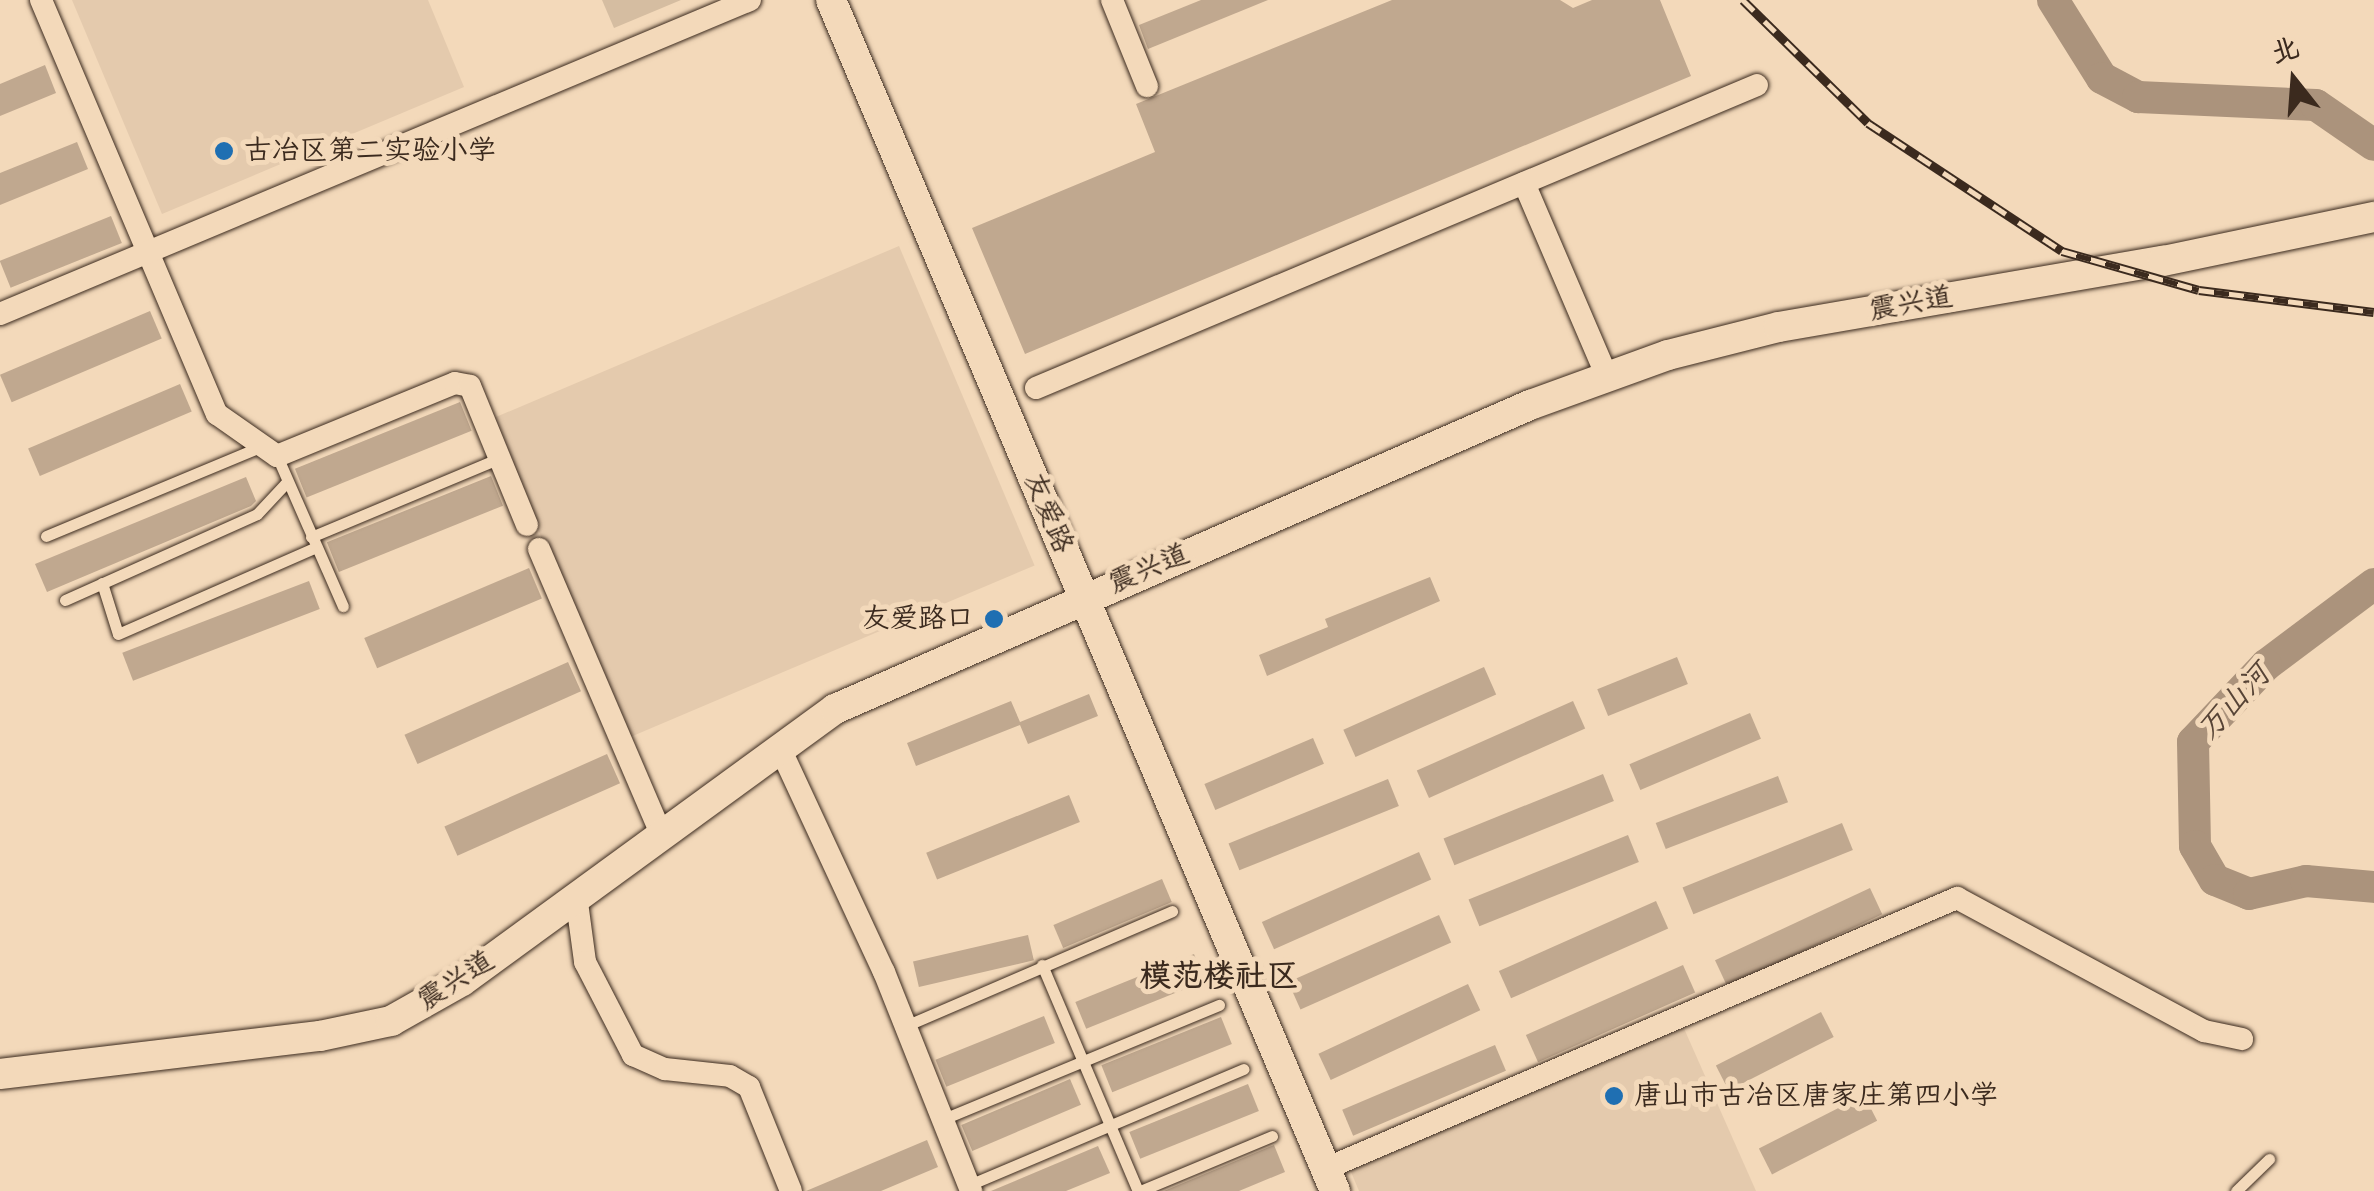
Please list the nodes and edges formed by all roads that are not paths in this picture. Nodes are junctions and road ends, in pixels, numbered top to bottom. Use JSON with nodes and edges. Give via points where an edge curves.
{"nodes":[{"id":1,"x":41,"y":0,"type":"edge"},
{"id":2,"x":750,"y":0,"type":"edge"},
{"id":3,"x":831,"y":0,"type":"edge"},
{"id":4,"x":1112,"y":0,"type":"edge"},
{"id":5,"x":1758,"y":85,"type":"dead end"},
{"id":6,"x":1147,"y":86,"type":"dead end"},
{"id":7,"x":1524,"y":183,"type":"junction"},
{"id":8,"x":2374,"y":217,"type":"edge"},
{"id":9,"x":148,"y":252,"type":"junction"},
{"id":10,"x":0,"y":314,"type":"edge"},
{"id":11,"x":1607,"y":377,"type":"junction"},
{"id":12,"x":1036,"y":388,"type":"dead end"},
{"id":13,"x":268,"y":452,"type":"junction"},
{"id":14,"x":500,"y":458,"type":"junction"},
{"id":15,"x":286,"y":483,"type":"junction"},
{"id":16,"x":527,"y":525,"type":"dead end"},
{"id":17,"x":46,"y":536,"type":"dead end"},
{"id":18,"x":314,"y":542,"type":"junction"},
{"id":19,"x":539,"y":549,"type":"dead end"},
{"id":20,"x":102,"y":583,"type":"junction"},
{"id":21,"x":1084,"y":598,"type":"junction"},
{"id":22,"x":65,"y":600,"type":"dead end"},
{"id":23,"x":342,"y":606,"type":"dead end"},
{"id":24,"x":779,"y":746,"type":"junction"},
{"id":25,"x":661,"y":833,"type":"junction"},
{"id":26,"x":576,"y":895,"type":"junction"},
{"id":27,"x":1172,"y":911,"type":"dead end"},
{"id":28,"x":1042,"y":965,"type":"junction"},
{"id":29,"x":1219,"y":1006,"type":"dead end"},
{"id":30,"x":902,"y":1027,"type":"junction"},
{"id":31,"x":2242,"y":1039,"type":"dead end"},
{"id":32,"x":1083,"y":1062,"type":"junction"},
{"id":33,"x":1244,"y":1069,"type":"dead end"},
{"id":34,"x":0,"y":1074,"type":"edge"},
{"id":35,"x":942,"y":1120,"type":"junction"},
{"id":36,"x":1110,"y":1126,"type":"junction"},
{"id":37,"x":1272,"y":1136,"type":"dead end"},
{"id":38,"x":2269,"y":1159,"type":"dead end"},
{"id":39,"x":1330,"y":1180,"type":"edge"},
{"id":40,"x":970,"y":1188,"type":"edge"},
{"id":41,"x":791,"y":1191,"type":"edge"},
{"id":42,"x":1139,"y":1191,"type":"edge"},
{"id":43,"x":2236,"y":1191,"type":"edge"}],
"edges":[{"from":1,"to":9,"type":"street"},
{"from":2,"to":9,"type":"street"},
{"from":3,"to":21,"type":"street","name":"友爱路"},
{"from":4,"to":6,"type":"street"},
{"from":5,"to":7,"type":"street"},
{"from":7,"to":11,"type":"street"},
{"from":7,"to":12,"type":"street"},
{"from":8,"to":11,"type":"street","name":"震兴道","via":[[2164,261],[1779,327]]},
{"from":9,"to":10,"type":"street"},
{"from":9,"to":13,"type":"street","via":[[218,414]]},
{"from":11,"to":21,"type":"street","name":"震兴道"},
{"from":13,"to":14,"type":"street","via":[[454,383],[470,386]]},
{"from":13,"to":15,"type":"lane"},
{"from":13,"to":17,"type":"lane"},
{"from":14,"to":16,"type":"street"},
{"from":14,"to":18,"type":"lane"},
{"from":15,"to":18,"type":"lane"},
{"from":15,"to":20,"type":"lane","via":[[256,514]]},
{"from":18,"to":20,"type":"lane","via":[[118,634]]},
{"from":18,"to":23,"type":"lane"},
{"from":19,"to":25,"type":"street"},
{"from":20,"to":22,"type":"lane"},
{"from":21,"to":24,"type":"street","name":"震兴道","via":[[901,676]]},
{"from":21,"to":39,"type":"street","name":"友爱路"},
{"from":24,"to":25,"type":"street","name":"震兴道"},
{"from":24,"to":30,"type":"street","via":[[884,972]]},
{"from":25,"to":26,"type":"street","name":"震兴道"},
{"from":26,"to":34,"type":"street","name":"震兴道","via":[[462,981],[391,1021],[320,1036]]},
{"from":26,"to":41,"type":"street","via":[[585,962],[633,1055],[666,1069],[730,1076],[749,1087]]},
{"from":27,"to":28,"type":"lane"},
{"from":28,"to":30,"type":"lane"},
{"from":28,"to":32,"type":"lane"},
{"from":29,"to":32,"type":"lane"},
{"from":30,"to":35,"type":"street"},
{"from":31,"to":39,"type":"street","via":[[2204,1030],[1957,898]]},
{"from":32,"to":35,"type":"lane"},
{"from":32,"to":36,"type":"lane"},
{"from":33,"to":36,"type":"lane"},
{"from":35,"to":40,"type":"street"},
{"from":36,"to":40,"type":"lane"},
{"from":36,"to":42,"type":"lane"},
{"from":37,"to":42,"type":"lane"},
{"from":38,"to":43,"type":"lane"}]}
